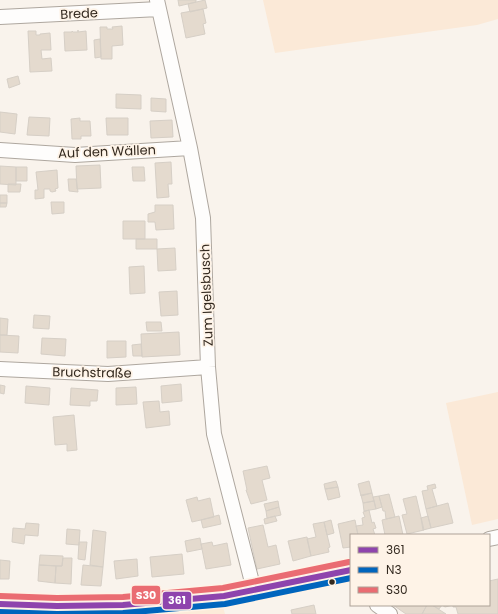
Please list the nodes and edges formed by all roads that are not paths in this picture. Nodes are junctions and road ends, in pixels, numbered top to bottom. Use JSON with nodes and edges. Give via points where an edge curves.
{"nodes":[{"id":1,"x":158,"y":4,"type":"edge"},
{"id":2,"x":0,"y":17,"type":"edge"},
{"id":3,"x":190,"y":148,"type":"junction"},
{"id":4,"x":0,"y":150,"type":"edge"},
{"id":5,"x":208,"y":367,"type":"junction"},
{"id":6,"x":0,"y":369,"type":"edge"},
{"id":7,"x":350,"y":573,"type":"edge"},
{"id":8,"x":254,"y":590,"type":"junction"},
{"id":9,"x":0,"y":604,"type":"edge"},
{"id":10,"x":378,"y":606,"type":"edge"},
{"id":11,"x":124,"y":609,"type":"edge"},
{"id":12,"x":390,"y":614,"type":"edge"}],
"edges":[{"from":1,"to":2,"type":"street","name":"Brede"},
{"from":1,"to":3,"type":"street","name":"Zum Igelsbusch"},
{"from":3,"to":4,"type":"street","name":"Auf den Wällen","via":[[75,155]]},
{"from":3,"to":5,"type":"street","name":"Zum Igelsbusch","via":[[203,218]]},
{"from":5,"to":6,"type":"street","name":"Bruchstraße","via":[[108,374]]},
{"from":5,"to":8,"type":"street","name":"Zum Igelsbusch","via":[[214,434]]},
{"from":7,"to":8,"type":"street"},
{"from":8,"to":11,"type":"street"},
{"from":9,"to":11,"type":"street"},
{"from":10,"to":12,"type":"street"}]}
